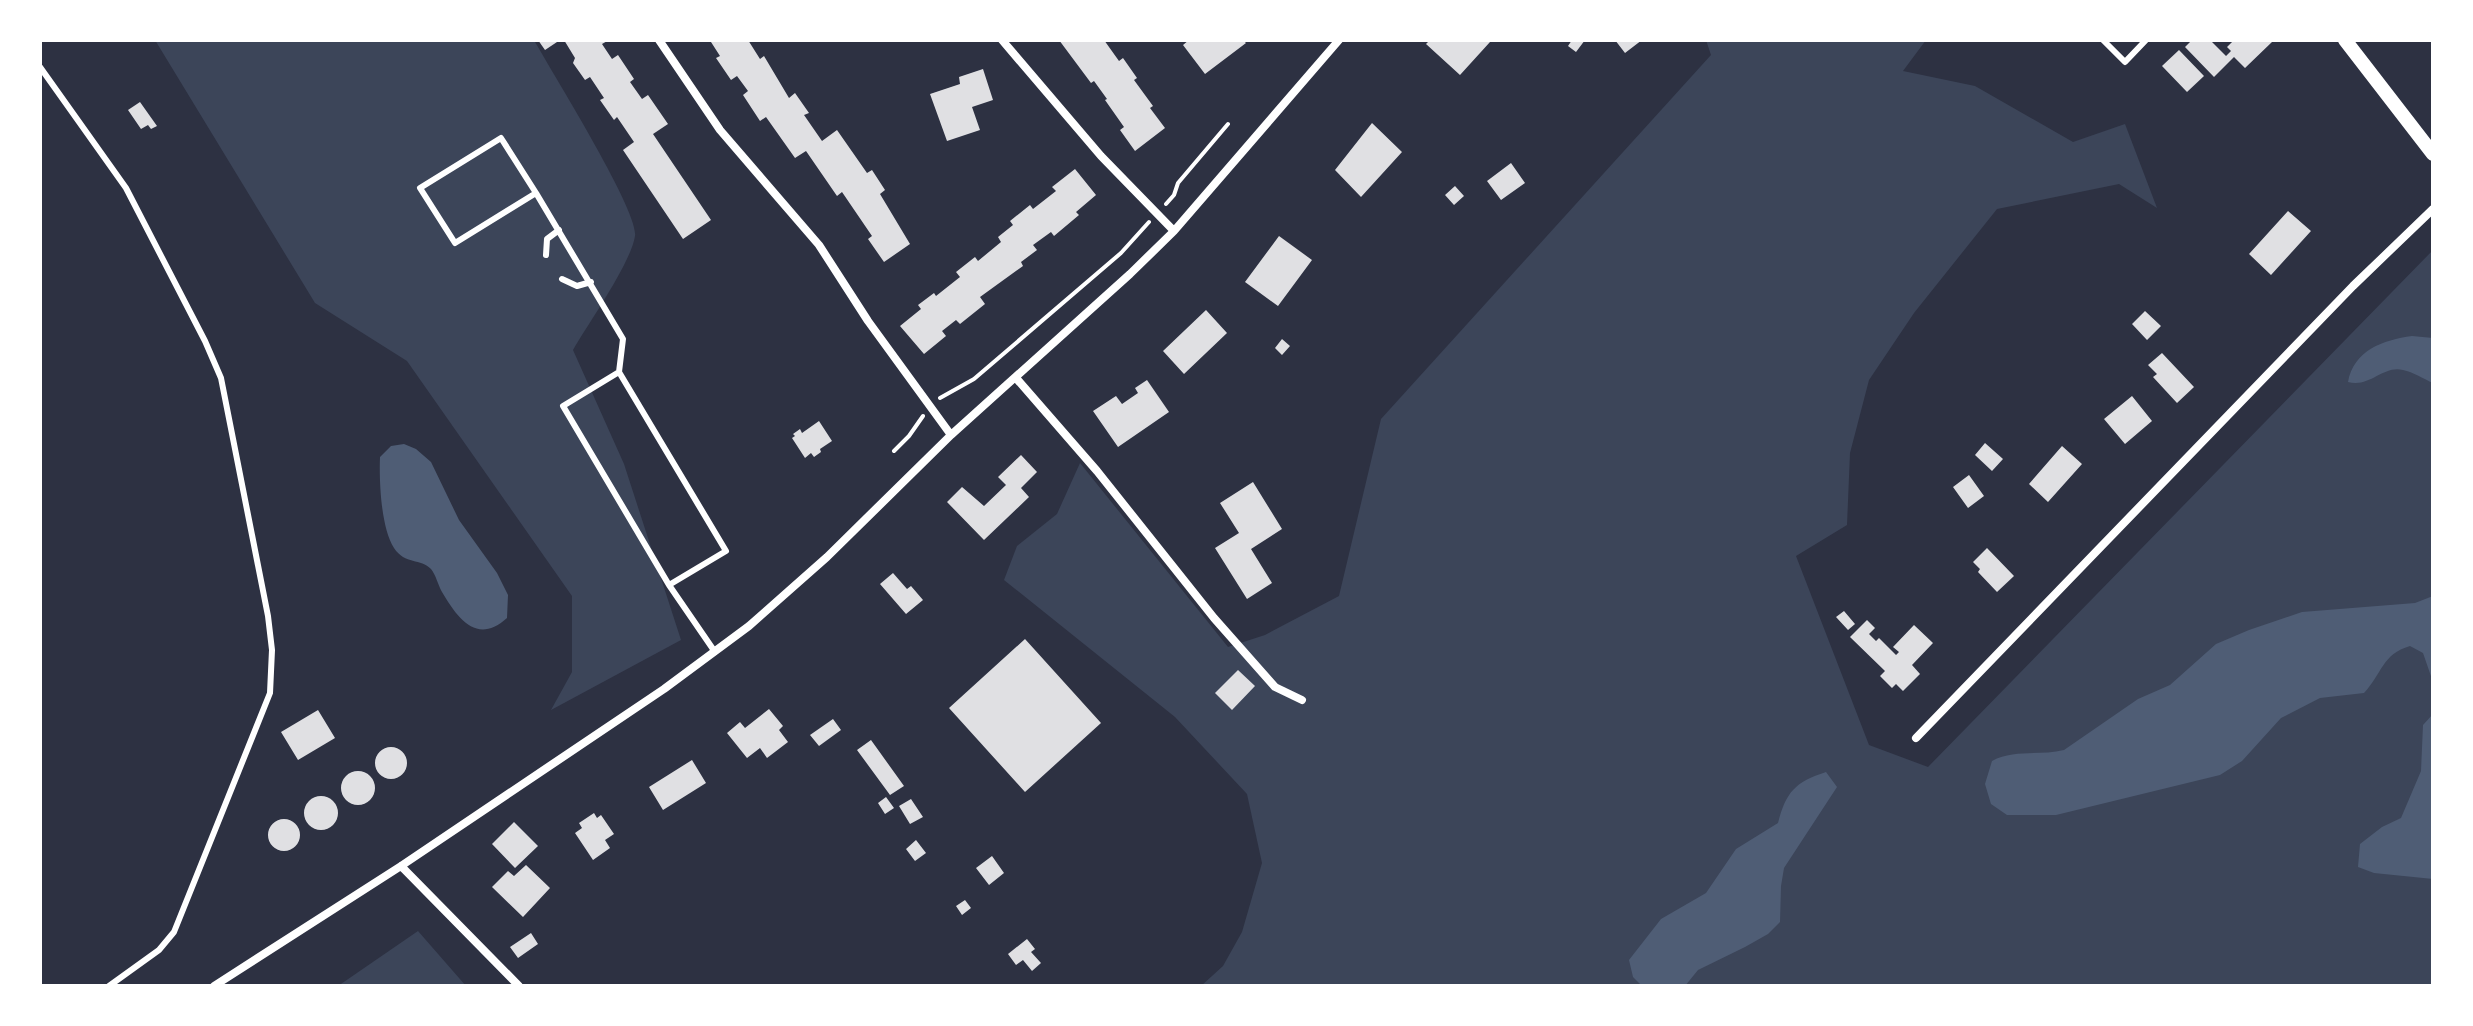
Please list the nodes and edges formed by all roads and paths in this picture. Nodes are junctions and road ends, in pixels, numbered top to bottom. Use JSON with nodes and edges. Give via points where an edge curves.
{"nodes":[{"id":1,"x":659,"y":40,"type":"edge"},
{"id":2,"x":1002,"y":40,"type":"edge"},
{"id":3,"x":1339,"y":40,"type":"edge"},
{"id":4,"x":2103,"y":40,"type":"edge"},
{"id":5,"x":2146,"y":40,"type":"edge"},
{"id":6,"x":2345,"y":40,"type":"edge"},
{"id":7,"x":40,"y":67,"type":"edge"},
{"id":8,"x":1228,"y":124,"type":"dead end"},
{"id":9,"x":2433,"y":154,"type":"edge"},
{"id":10,"x":536,"y":193,"type":"junction"},
{"id":11,"x":2433,"y":209,"type":"edge"},
{"id":12,"x":1157,"y":213,"type":"junction"},
{"id":13,"x":559,"y":230,"type":"junction"},
{"id":14,"x":1174,"y":231,"type":"junction"},
{"id":15,"x":546,"y":255,"type":"dead end"},
{"id":16,"x":562,"y":279,"type":"dead end"},
{"id":17,"x":591,"y":282,"type":"junction"},
{"id":18,"x":619,"y":372,"type":"junction"},
{"id":19,"x":1016,"y":378,"type":"junction"},
{"id":20,"x":931,"y":408,"type":"junction"},
{"id":21,"x":951,"y":435,"type":"junction"},
{"id":22,"x":894,"y":451,"type":"dead end"},
{"id":23,"x":669,"y":585,"type":"junction"},
{"id":24,"x":715,"y":652,"type":"junction"},
{"id":25,"x":1302,"y":700,"type":"dead end"},
{"id":26,"x":1916,"y":738,"type":"dead end"},
{"id":27,"x":401,"y":866,"type":"junction"},
{"id":28,"x":109,"y":986,"type":"edge"},
{"id":29,"x":214,"y":986,"type":"edge"},
{"id":30,"x":519,"y":986,"type":"edge"}],
"edges":[{"from":1,"to":20,"type":"street","via":[[720,130],[819,245]]},
{"from":2,"to":12,"type":"street"},
{"from":3,"to":14,"type":"street"},
{"from":4,"to":5,"type":"lane","via":[[2125,62]]},
{"from":6,"to":9,"type":"street"},
{"from":7,"to":28,"type":"lane","via":[[126,188],[221,378],[272,650],[270,693],[174,932],[159,950]]},
{"from":8,"to":12,"type":"path"},
{"from":10,"to":10,"type":"lane","via":[[455,243],[420,188],[501,138]]},
{"from":10,"to":13,"type":"lane"},
{"from":11,"to":26,"type":"street"},
{"from":12,"to":14,"type":"street"},
{"from":12,"to":20,"type":"path","via":[[1098,273],[964,387],[950,391]]},
{"from":13,"to":15,"type":"lane","via":[[547,239]]},
{"from":13,"to":17,"type":"lane"},
{"from":14,"to":19,"type":"street"},
{"from":16,"to":17,"type":"lane","via":[[577,286]]},
{"from":17,"to":18,"type":"lane","via":[[623,339]]},
{"from":18,"to":23,"type":"lane","via":[[563,406]]},
{"from":18,"to":23,"type":"lane","via":[[726,551]]},
{"from":19,"to":21,"type":"street"},
{"from":19,"to":25,"type":"street","via":[[1264,676]]},
{"from":20,"to":21,"type":"street"},
{"from":20,"to":22,"type":"path"},
{"from":21,"to":24,"type":"street","via":[[827,557]]},
{"from":23,"to":24,"type":"lane"},
{"from":24,"to":27,"type":"street"},
{"from":27,"to":29,"type":"street"},
{"from":27,"to":30,"type":"street"}]}
